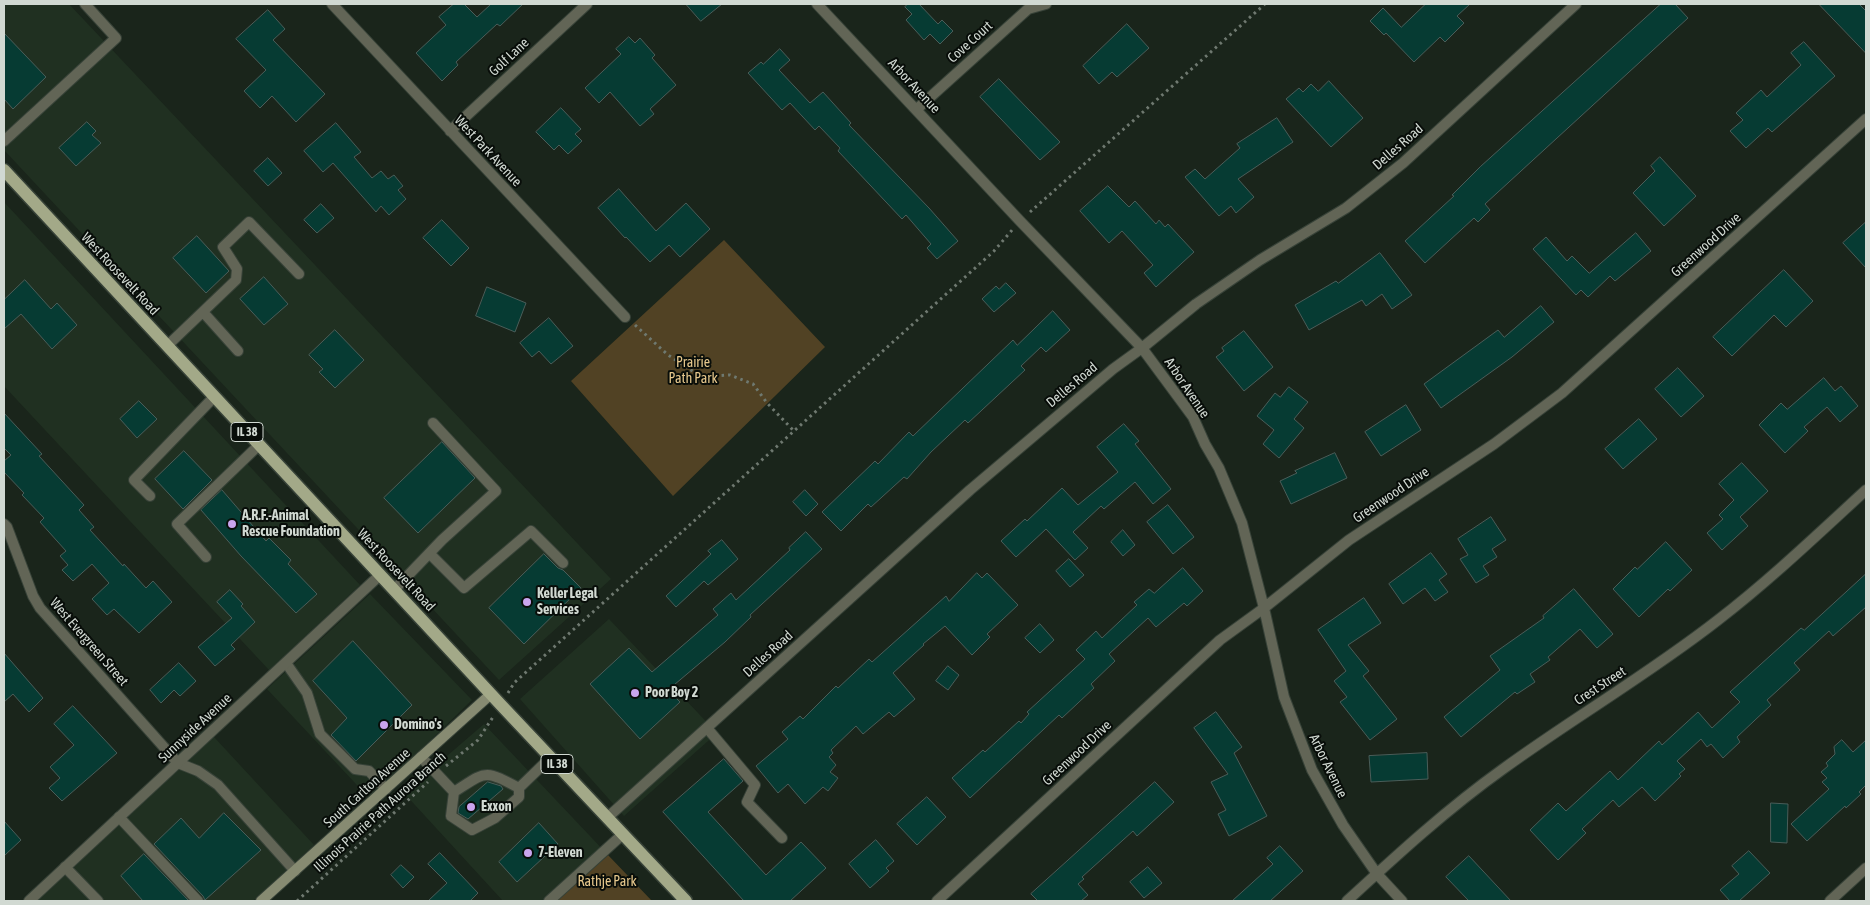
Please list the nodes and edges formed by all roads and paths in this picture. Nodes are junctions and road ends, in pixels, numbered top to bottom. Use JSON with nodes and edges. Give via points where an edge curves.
{"nodes":[{"id":1,"x":85,"y":4,"type":"edge"},
{"id":2,"x":332,"y":4,"type":"edge"},
{"id":3,"x":587,"y":4,"type":"edge"},
{"id":4,"x":817,"y":4,"type":"edge"},
{"id":5,"x":1046,"y":4,"type":"edge"},
{"id":6,"x":1265,"y":4,"type":"edge"},
{"id":7,"x":1576,"y":4,"type":"edge"},
{"id":8,"x":917,"y":109,"type":"junction"},
{"id":9,"x":1866,"y":119,"type":"edge"},
{"id":10,"x":450,"y":131,"type":"junction"},
{"id":11,"x":4,"y":142,"type":"edge"},
{"id":12,"x":4,"y":170,"type":"edge"},
{"id":13,"x":1020,"y":221,"type":"junction"},
{"id":14,"x":299,"y":274,"type":"dead end"},
{"id":15,"x":203,"y":312,"type":"junction"},
{"id":16,"x":625,"y":317,"type":"joint"},
{"id":17,"x":167,"y":346,"type":"junction"},
{"id":18,"x":1142,"y":348,"type":"junction"},
{"id":19,"x":238,"y":351,"type":"dead end"},
{"id":20,"x":214,"y":396,"type":"junction"},
{"id":21,"x":433,"y":423,"type":"dead end"},
{"id":22,"x":793,"y":430,"type":"junction"},
{"id":23,"x":259,"y":445,"type":"junction"},
{"id":24,"x":1866,"y":490,"type":"edge"},
{"id":25,"x":150,"y":496,"type":"dead end"},
{"id":26,"x":5,"y":527,"type":"edge"},
{"id":27,"x":430,"y":554,"type":"junction"},
{"id":28,"x":206,"y":557,"type":"dead end"},
{"id":29,"x":562,"y":563,"type":"dead end"},
{"id":30,"x":380,"y":575,"type":"junction"},
{"id":31,"x":394,"y":590,"type":"junction"},
{"id":32,"x":1264,"y":608,"type":"junction"},
{"id":33,"x":286,"y":663,"type":"junction"},
{"id":34,"x":514,"y":683,"type":"dead end"},
{"id":35,"x":491,"y":694,"type":"junction"},
{"id":36,"x":707,"y":728,"type":"junction"},
{"id":37,"x":478,"y":740,"type":"dead end"},
{"id":38,"x":551,"y":757,"type":"junction"},
{"id":39,"x":421,"y":758,"type":"junction"},
{"id":40,"x":178,"y":763,"type":"junction"},
{"id":41,"x":437,"y":774,"type":"junction"},
{"id":42,"x":519,"y":788,"type":"junction"},
{"id":43,"x":386,"y":789,"type":"junction"},
{"id":44,"x":454,"y":792,"type":"junction"},
{"id":45,"x":119,"y":817,"type":"junction"},
{"id":46,"x":608,"y":817,"type":"junction"},
{"id":47,"x":623,"y":834,"type":"junction"},
{"id":48,"x":782,"y":838,"type":"dead end"},
{"id":49,"x":65,"y":867,"type":"junction"},
{"id":50,"x":1866,"y":868,"type":"edge"},
{"id":51,"x":295,"y":871,"type":"junction"},
{"id":52,"x":1377,"y":874,"type":"junction"},
{"id":53,"x":29,"y":901,"type":"edge"},
{"id":54,"x":98,"y":901,"type":"edge"},
{"id":55,"x":198,"y":901,"type":"edge"},
{"id":56,"x":261,"y":901,"type":"edge"},
{"id":57,"x":297,"y":901,"type":"edge"},
{"id":58,"x":549,"y":901,"type":"edge"},
{"id":59,"x":686,"y":901,"type":"edge"},
{"id":60,"x":937,"y":901,"type":"edge"},
{"id":61,"x":1347,"y":901,"type":"edge"},
{"id":62,"x":1402,"y":901,"type":"edge"},
{"id":63,"x":1830,"y":901,"type":"edge"}],
"edges":[{"from":1,"to":11,"type":"street","via":[[116,38]]},
{"from":2,"to":10,"type":"street","name":"West Park Avenue"},
{"from":3,"to":10,"type":"street","name":"Golf Lane"},
{"from":4,"to":8,"type":"street","name":"Arbor Avenue"},
{"from":5,"to":8,"type":"street","name":"Cove Court","via":[[1028,9]]},
{"from":6,"to":13,"type":"path"},
{"from":7,"to":18,"type":"street","name":"Delles Road","via":[[1375,186],[1316,228],[1196,304]]},
{"from":8,"to":13,"type":"street","name":"Arbor Avenue"},
{"from":9,"to":32,"type":"street","name":"Greenwood Drive","via":[[1562,393],[1494,444],[1349,540]]},
{"from":10,"to":16,"type":"street","name":"West Park Avenue"},
{"from":12,"to":17,"type":"main road","name":"West Roosevelt Road","number":"IL 38"},
{"from":13,"to":18,"type":"street","name":"Arbor Avenue"},
{"from":13,"to":22,"type":"path","via":[[994,251]]},
{"from":14,"to":15,"type":"street","via":[[249,222],[223,247],[237,270],[236,280]]},
{"from":15,"to":17,"type":"street"},
{"from":15,"to":19,"type":"street"},
{"from":16,"to":22,"type":"path","via":[[668,355],[697,374],[730,375],[753,384],[766,403]]},
{"from":17,"to":20,"type":"main road","name":"West Roosevelt Road","number":"IL 38"},
{"from":18,"to":32,"type":"street","name":"Arbor Avenue","via":[[1193,417],[1219,468],[1242,523]]},
{"from":18,"to":36,"type":"street","name":"Delles Road","via":[[1098,381],[970,490]]},
{"from":20,"to":23,"type":"main road","name":"West Roosevelt Road","number":"IL 38"},
{"from":20,"to":25,"type":"street","via":[[134,480]]},
{"from":21,"to":27,"type":"street","via":[[496,491]]},
{"from":22,"to":34,"type":"path"},
{"from":23,"to":28,"type":"street","via":[[177,524]]},
{"from":23,"to":30,"type":"main road","name":"West Roosevelt Road","number":"IL 38"},
{"from":24,"to":52,"type":"street","name":"Crest Street","via":[[1718,620],[1655,667],[1501,770]]},
{"from":26,"to":40,"type":"street","name":"West Evergreen Street","via":[[32,596],[40,608]]},
{"from":27,"to":29,"type":"street","via":[[464,588],[531,531]]},
{"from":27,"to":31,"type":"street"},
{"from":30,"to":31,"type":"main road","name":"West Roosevelt Road","number":"IL 38"},
{"from":30,"to":33,"type":"street","name":"Sunnyside Avenue"},
{"from":31,"to":35,"type":"main road","name":"West Roosevelt Road","number":"IL 38"},
{"from":32,"to":52,"type":"street","name":"Arbor Avenue","via":[[1284,697],[1312,770],[1343,825]]},
{"from":32,"to":60,"type":"street","name":"Greenwood Drive","via":[[1220,640]]},
{"from":33,"to":40,"type":"street","name":"Sunnyside Avenue"},
{"from":33,"to":43,"type":"street","via":[[307,694],[320,734],[355,769],[369,771]]},
{"from":35,"to":38,"type":"main road","name":"West Roosevelt Road","number":"IL 38"},
{"from":35,"to":39,"type":"street","name":"South Carlton Avenue"},
{"from":36,"to":46,"type":"street","name":"Delles Road"},
{"from":36,"to":48,"type":"street","via":[[756,785],[747,802]]},
{"from":37,"to":41,"type":"path","name":"Illinois Prairie Path Aurora Branch"},
{"from":38,"to":42,"type":"street"},
{"from":38,"to":46,"type":"main road","name":"West Roosevelt Road","number":"IL 38"},
{"from":39,"to":41,"type":"street"},
{"from":39,"to":43,"type":"street","name":"South Carlton Avenue"},
{"from":40,"to":45,"type":"street","name":"Sunnyside Avenue"},
{"from":40,"to":51,"type":"street","via":[[218,785]]},
{"from":41,"to":44,"type":"street"},
{"from":41,"to":57,"type":"path","name":"Illinois Prairie Path Aurora Branch"},
{"from":42,"to":44,"type":"street","via":[[494,775],[482,774]]},
{"from":42,"to":44,"type":"street","via":[[518,798],[495,818],[472,830],[451,816]]},
{"from":43,"to":51,"type":"street","name":"South Carlton Avenue"},
{"from":45,"to":49,"type":"street","name":"Sunnyside Avenue"},
{"from":45,"to":55,"type":"street"},
{"from":46,"to":47,"type":"main road","name":"West Roosevelt Road","number":"IL 38"},
{"from":47,"to":58,"type":"street"},
{"from":47,"to":59,"type":"main road","name":"West Roosevelt Road","number":"IL 38"},
{"from":49,"to":53,"type":"street","name":"Sunnyside Avenue"},
{"from":49,"to":54,"type":"street"},
{"from":50,"to":63,"type":"street"},
{"from":51,"to":56,"type":"street","name":"South Carlton Avenue"},
{"from":52,"to":61,"type":"street","name":"Crest Street"},
{"from":52,"to":62,"type":"street","name":"Arbor Avenue"}]}
